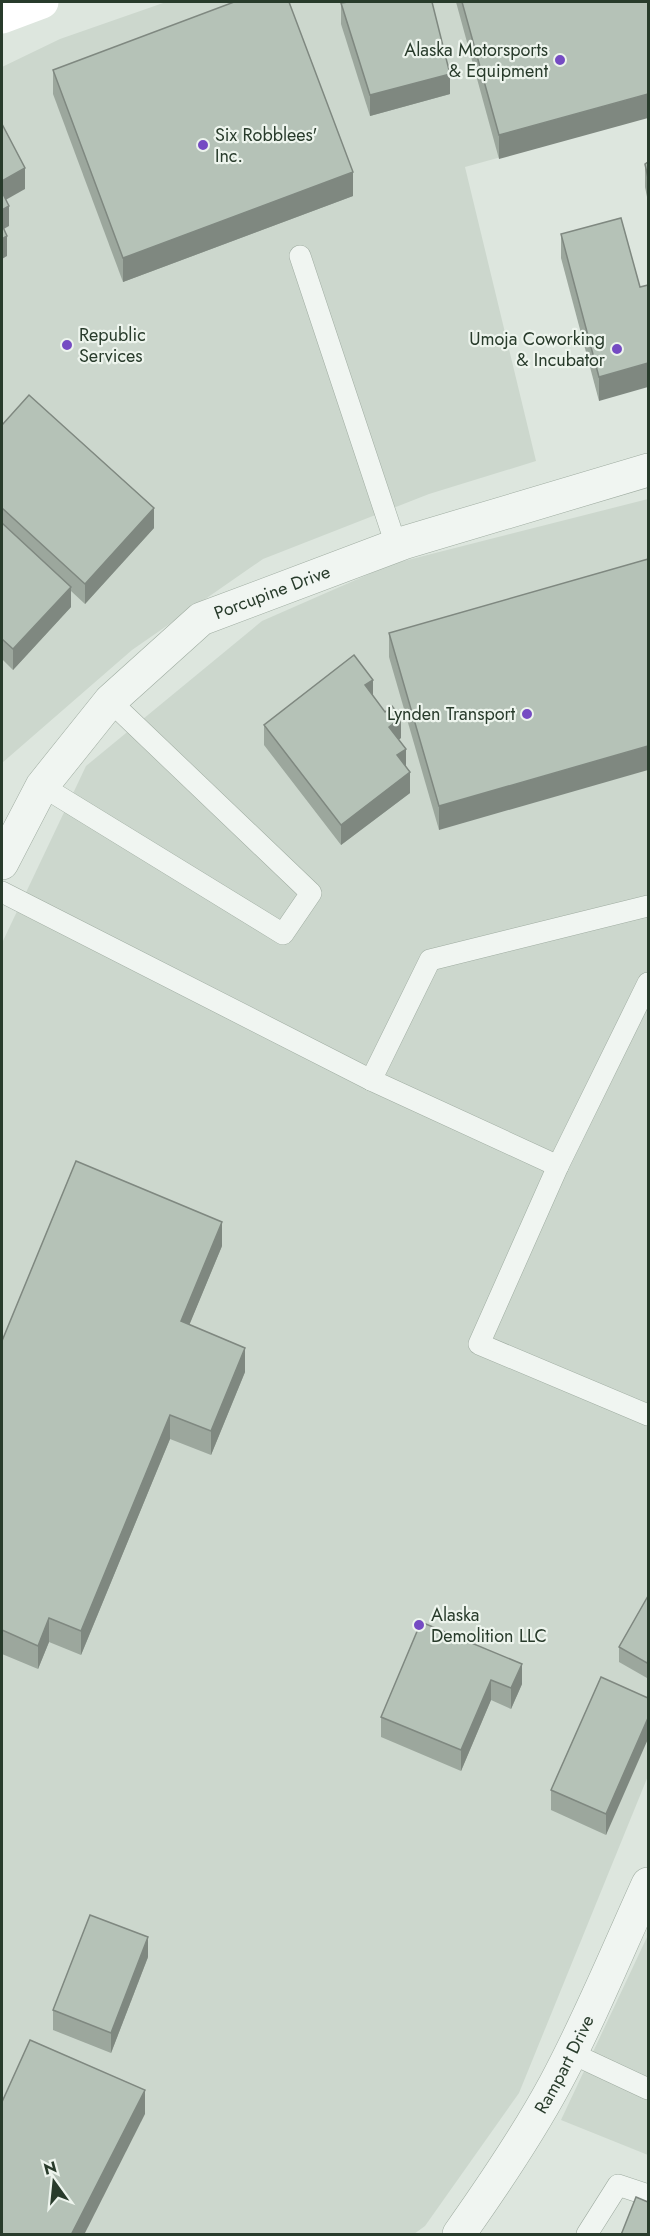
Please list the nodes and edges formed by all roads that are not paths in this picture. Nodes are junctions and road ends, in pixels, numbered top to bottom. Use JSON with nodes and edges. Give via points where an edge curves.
{"nodes":[{"id":1,"x":42,"y":2,"type":"edge"},
{"id":2,"x":2,"y":17,"type":"edge"},
{"id":3,"x":300,"y":256,"type":"dead end"},
{"id":4,"x":648,"y":470,"type":"edge"},
{"id":5,"x":396,"y":545,"type":"junction"},
{"id":6,"x":110,"y":701,"type":"junction"},
{"id":7,"x":42,"y":786,"type":"junction"},
{"id":8,"x":2,"y":863,"type":"edge"},
{"id":9,"x":2,"y":892,"type":"edge"},
{"id":10,"x":648,"y":906,"type":"edge"},
{"id":11,"x":648,"y":984,"type":"edge"},
{"id":12,"x":371,"y":1080,"type":"junction"},
{"id":13,"x":558,"y":1166,"type":"junction"},
{"id":14,"x":648,"y":1415,"type":"edge"},
{"id":15,"x":648,"y":1884,"type":"edge"},
{"id":16,"x":571,"y":2054,"type":"junction"},
{"id":17,"x":648,"y":2089,"type":"edge"},
{"id":18,"x":648,"y":2195,"type":"edge"},
{"id":19,"x":459,"y":2235,"type":"edge"},
{"id":20,"x":587,"y":2235,"type":"edge"}],
"edges":[{"from":1,"to":2,"type":"main road"},
{"from":3,"to":5,"type":"lane"},
{"from":4,"to":5,"type":"street","name":"Porcupine Drive"},
{"from":5,"to":6,"type":"street","name":"Porcupine Drive","via":[[201,619]]},
{"from":6,"to":7,"type":"street","name":"Porcupine Drive"},
{"from":6,"to":7,"type":"lane","via":[[311,893],[283,934]]},
{"from":7,"to":8,"type":"street","name":"Porcupine Drive"},
{"from":9,"to":12,"type":"lane"},
{"from":10,"to":12,"type":"lane","via":[[430,960]]},
{"from":11,"to":13,"type":"lane"},
{"from":12,"to":13,"type":"lane"},
{"from":13,"to":14,"type":"lane","via":[[479,1344]]},
{"from":15,"to":16,"type":"street","name":"Rampart Drive"},
{"from":16,"to":17,"type":"lane"},
{"from":16,"to":19,"type":"street","name":"Rampart Drive","via":[[509,2162]]},
{"from":18,"to":20,"type":"lane","via":[[618,2185]]}]}
